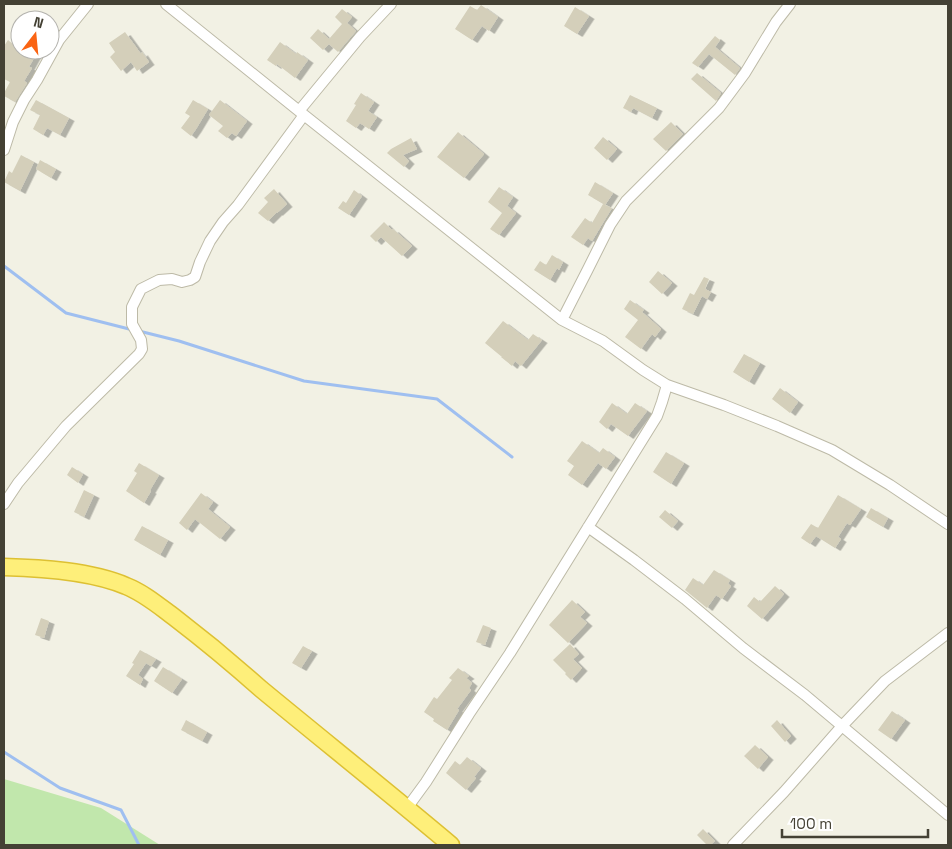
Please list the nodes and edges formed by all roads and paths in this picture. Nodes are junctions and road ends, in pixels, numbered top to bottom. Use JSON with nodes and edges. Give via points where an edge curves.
{"nodes":[{"id":1,"x":88,"y":4,"type":"edge"},
{"id":2,"x":166,"y":4,"type":"edge"},
{"id":3,"x":391,"y":4,"type":"edge"},
{"id":4,"x":790,"y":4,"type":"edge"},
{"id":5,"x":301,"y":113,"type":"junction"},
{"id":6,"x":4,"y":150,"type":"edge"},
{"id":7,"x":562,"y":320,"type":"junction"},
{"id":8,"x":667,"y":385,"type":"junction"},
{"id":9,"x":4,"y":504,"type":"edge"},
{"id":10,"x":948,"y":524,"type":"edge"},
{"id":11,"x":588,"y":527,"type":"junction"},
{"id":12,"x":4,"y":567,"type":"edge"},
{"id":13,"x":948,"y":633,"type":"edge"},
{"id":14,"x":842,"y":726,"type":"junction"},
{"id":15,"x":407,"y":808,"type":"junction"},
{"id":16,"x":948,"y":816,"type":"edge"},
{"id":17,"x":451,"y":845,"type":"edge"},
{"id":18,"x":733,"y":845,"type":"edge"}],
"edges":[{"from":1,"to":6,"type":"street","via":[[59,40],[24,100]]},
{"from":2,"to":5,"type":"street"},
{"from":3,"to":5,"type":"street","via":[[360,37]]},
{"from":4,"to":7,"type":"street","via":[[719,108],[626,202],[610,225]]},
{"from":5,"to":7,"type":"street"},
{"from":5,"to":9,"type":"street","via":[[210,241],[195,276],[182,282],[159,280],[141,288],[132,306],[132,324],[141,340],[139,354],[66,426]]},
{"from":7,"to":8,"type":"street","via":[[603,341]]},
{"from":8,"to":10,"type":"street","via":[[832,450]]},
{"from":8,"to":11,"type":"street","via":[[657,416]]},
{"from":11,"to":14,"type":"street","via":[[685,599]]},
{"from":11,"to":15,"type":"street","via":[[510,653]]},
{"from":12,"to":15,"type":"highway","via":[[79,573],[127,586],[149,598]]},
{"from":13,"to":14,"type":"street","via":[[885,681]]},
{"from":14,"to":16,"type":"street"},
{"from":14,"to":18,"type":"street"},
{"from":15,"to":17,"type":"highway"}]}
